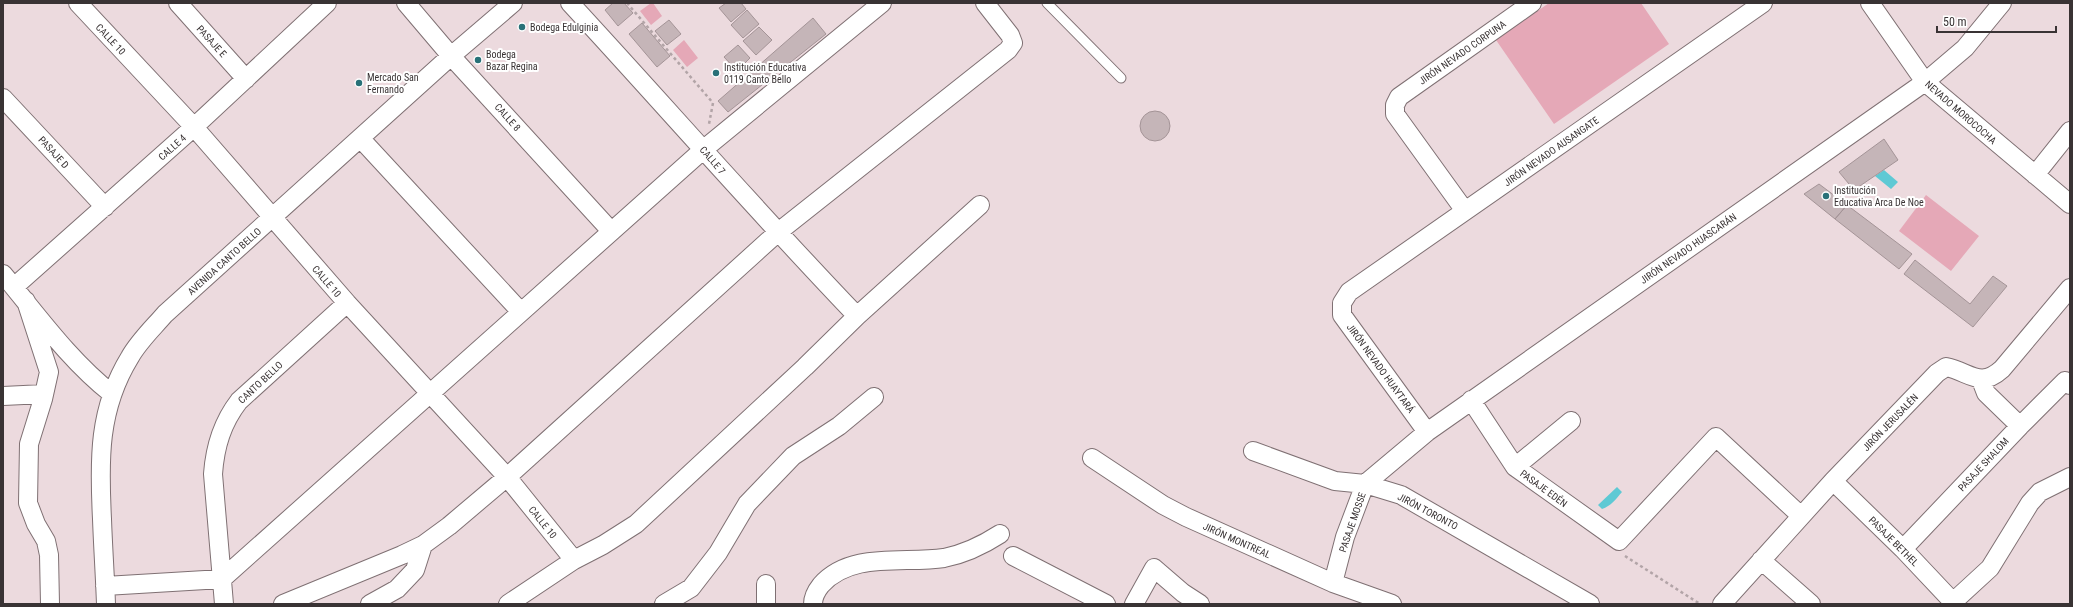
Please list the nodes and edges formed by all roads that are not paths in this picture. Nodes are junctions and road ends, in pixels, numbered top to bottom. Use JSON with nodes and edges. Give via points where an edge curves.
{"nodes":[{"id":1,"x":78,"y":3,"type":"edge"},
{"id":2,"x":178,"y":3,"type":"edge"},
{"id":3,"x":327,"y":3,"type":"edge"},
{"id":4,"x":406,"y":3,"type":"edge"},
{"id":5,"x":513,"y":3,"type":"edge"},
{"id":6,"x":570,"y":3,"type":"edge"},
{"id":7,"x":882,"y":3,"type":"edge"},
{"id":8,"x":985,"y":3,"type":"edge"},
{"id":9,"x":1047,"y":3,"type":"edge"},
{"id":10,"x":1532,"y":3,"type":"edge"},
{"id":11,"x":1763,"y":3,"type":"edge"},
{"id":12,"x":1870,"y":3,"type":"edge"},
{"id":13,"x":2002,"y":3,"type":"edge"},
{"id":14,"x":451,"y":56,"type":"junction"},
{"id":15,"x":1121,"y":78,"type":"dead end"},
{"id":16,"x":246,"y":79,"type":"junction"},
{"id":17,"x":1925,"y":82,"type":"junction"},
{"id":18,"x":3,"y":98,"type":"edge"},
{"id":19,"x":194,"y":127,"type":"junction"},
{"id":20,"x":2070,"y":131,"type":"edge"},
{"id":21,"x":360,"y":138,"type":"junction"},
{"id":22,"x":704,"y":149,"type":"junction"},
{"id":23,"x":2035,"y":175,"type":"junction"},
{"id":24,"x":2070,"y":204,"type":"edge"},
{"id":25,"x":980,"y":205,"type":"dead end"},
{"id":26,"x":105,"y":207,"type":"junction"},
{"id":27,"x":1465,"y":211,"type":"junction"},
{"id":28,"x":272,"y":218,"type":"junction"},
{"id":29,"x":611,"y":230,"type":"junction"},
{"id":30,"x":777,"y":233,"type":"junction"},
{"id":31,"x":8,"y":281,"type":"edge"},
{"id":32,"x":2070,"y":288,"type":"edge"},
{"id":33,"x":26,"y":302,"type":"junction"},
{"id":34,"x":1342,"y":302,"type":"joint"},
{"id":35,"x":347,"y":303,"type":"junction"},
{"id":36,"x":521,"y":312,"type":"junction"},
{"id":37,"x":857,"y":316,"type":"junction"},
{"id":38,"x":1981,"y":380,"type":"junction"},
{"id":39,"x":2068,"y":383,"type":"edge"},
{"id":40,"x":44,"y":394,"type":"junction"},
{"id":41,"x":112,"y":394,"type":"junction"},
{"id":42,"x":431,"y":394,"type":"junction"},
{"id":43,"x":3,"y":396,"type":"edge"},
{"id":44,"x":874,"y":397,"type":"dead end"},
{"id":45,"x":1472,"y":400,"type":"junction"},
{"id":46,"x":1572,"y":421,"type":"dead end"},
{"id":47,"x":2020,"y":426,"type":"junction"},
{"id":48,"x":1426,"y":432,"type":"junction"},
{"id":49,"x":1253,"y":451,"type":"dead end"},
{"id":50,"x":1092,"y":458,"type":"dead end"},
{"id":51,"x":1515,"y":467,"type":"junction"},
{"id":52,"x":507,"y":477,"type":"junction"},
{"id":53,"x":2070,"y":477,"type":"edge"},
{"id":54,"x":1833,"y":481,"type":"junction"},
{"id":55,"x":1365,"y":484,"type":"junction"},
{"id":56,"x":1801,"y":516,"type":"junction"},
{"id":57,"x":1000,"y":534,"type":"dead end"},
{"id":58,"x":423,"y":545,"type":"junction"},
{"id":59,"x":1903,"y":549,"type":"junction"},
{"id":60,"x":1013,"y":556,"type":"dead end"},
{"id":61,"x":574,"y":560,"type":"junction"},
{"id":62,"x":1761,"y":560,"type":"junction"},
{"id":63,"x":222,"y":579,"type":"junction"},
{"id":64,"x":1334,"y":583,"type":"junction"},
{"id":65,"x":766,"y":584,"type":"dead end"},
{"id":66,"x":106,"y":595,"type":"edge"},
{"id":67,"x":1362,"y":599,"type":"edge"},
{"id":68,"x":1585,"y":602,"type":"edge"},
{"id":69,"x":50,"y":604,"type":"edge"},
{"id":70,"x":224,"y":604,"type":"edge"},
{"id":71,"x":283,"y":604,"type":"edge"},
{"id":72,"x":370,"y":604,"type":"edge"},
{"id":73,"x":508,"y":604,"type":"edge"},
{"id":74,"x":664,"y":604,"type":"edge"},
{"id":75,"x":766,"y":604,"type":"edge"},
{"id":76,"x":813,"y":604,"type":"edge"},
{"id":77,"x":1106,"y":604,"type":"edge"},
{"id":78,"x":1134,"y":604,"type":"edge"},
{"id":79,"x":1200,"y":604,"type":"edge"},
{"id":80,"x":1392,"y":604,"type":"edge"},
{"id":81,"x":1722,"y":604,"type":"edge"},
{"id":82,"x":1811,"y":604,"type":"edge"}],
"edges":[{"from":1,"to":19,"type":"street","name":"CALLE 10"},
{"from":2,"to":16,"type":"street","name":"PASAJE E"},
{"from":3,"to":16,"type":"street","name":"CALLE 4"},
{"from":4,"to":14,"type":"street","name":"CALLE 8"},
{"from":5,"to":14,"type":"street","name":"AVENIDA CANTO BELLO"},
{"from":6,"to":22,"type":"street","name":"CALLE 7"},
{"from":7,"to":22,"type":"street"},
{"from":8,"to":30,"type":"street","via":[[1010,35],[1013,43],[1008,50]]},
{"from":9,"to":15,"type":"lane"},
{"from":10,"to":27,"type":"street","name":"JIRÓN NEVADO CORPUNA","via":[[1399,97],[1395,105],[1395,114]]},
{"from":11,"to":27,"type":"street","name":"JIRÓN NEVADO AUSANGATE"},
{"from":12,"to":17,"type":"street","name":"NEVADO MOROCOCHA"},
{"from":13,"to":17,"type":"street","name":"JIRÓN NEVADO HUASCARÁN","via":[[1965,48]]},
{"from":14,"to":21,"type":"street","name":"AVENIDA CANTO BELLO"},
{"from":14,"to":29,"type":"street","name":"CALLE 8"},
{"from":16,"to":19,"type":"street","name":"CALLE 4"},
{"from":17,"to":23,"type":"street","name":"NEVADO MOROCOCHA"},
{"from":17,"to":45,"type":"street","name":"JIRÓN NEVADO HUASCARÁN"},
{"from":18,"to":26,"type":"street","name":"PASAJE D"},
{"from":19,"to":26,"type":"street","name":"CALLE 4"},
{"from":19,"to":28,"type":"street","name":"CALLE 10"},
{"from":20,"to":23,"type":"street"},
{"from":21,"to":28,"type":"street","name":"AVENIDA CANTO BELLO"},
{"from":21,"to":36,"type":"street"},
{"from":22,"to":29,"type":"street"},
{"from":22,"to":30,"type":"street","name":"CALLE 7"},
{"from":23,"to":24,"type":"street","name":"NEVADO MOROCOCHA"},
{"from":25,"to":37,"type":"street"},
{"from":26,"to":31,"type":"street","name":"CALLE 4"},
{"from":27,"to":34,"type":"street","name":"JIRÓN NEVADO AUSANGATE","via":[[1350,292]]},
{"from":28,"to":35,"type":"street","name":"CALLE 10"},
{"from":28,"to":41,"type":"street","name":"AVENIDA CANTO BELLO","via":[[160,320],[130,357]]},
{"from":29,"to":36,"type":"street"},
{"from":30,"to":37,"type":"street","name":"CALLE 7"},
{"from":30,"to":52,"type":"street"},
{"from":31,"to":33,"type":"street"},
{"from":32,"to":38,"type":"street","via":[[2002,369],[1993,377]]},
{"from":33,"to":40,"type":"street","via":[[48,366]]},
{"from":33,"to":41,"type":"street","via":[[70,357]]},
{"from":34,"to":48,"type":"street","name":"JIRÓN NEVADO HUAYTARÁ","via":[[1342,315]]},
{"from":35,"to":42,"type":"street","name":"CALLE 10"},
{"from":35,"to":63,"type":"street","name":"CANTO BELLO","via":[[239,400],[228,416],[215,453],[213,474]]},
{"from":36,"to":42,"type":"street"},
{"from":37,"to":61,"type":"street","via":[[805,368],[636,524],[603,546]]},
{"from":38,"to":47,"type":"street","via":[[1986,393]]},
{"from":38,"to":54,"type":"street","name":"JIRÓN JERUSALÉN","via":[[1959,369],[1946,367],[1937,373]]},
{"from":39,"to":47,"type":"street","name":"PASAJE SHALOM"},
{"from":40,"to":43,"type":"street"},
{"from":40,"to":69,"type":"street","via":[[29,444],[28,503],[48,548]]},
{"from":41,"to":66,"type":"street","name":"AVENIDA CANTO BELLO","via":[[104,420],[99,467]]},
{"from":42,"to":52,"type":"street","name":"CALLE 10"},
{"from":42,"to":63,"type":"street"},
{"from":44,"to":74,"type":"street","via":[[839,426],[793,456],[747,504],[718,553],[691,588]]},
{"from":45,"to":48,"type":"street","name":"JIRÓN NEVADO HUASCARÁN"},
{"from":45,"to":51,"type":"street","name":"PASAJE EDÉN"},
{"from":46,"to":51,"type":"street"},
{"from":47,"to":59,"type":"street","name":"PASAJE SHALOM"},
{"from":48,"to":55,"type":"street","name":"JIRÓN NEVADO HUASCARÁN"},
{"from":49,"to":55,"type":"street","name":"JIRÓN TORONTO","via":[[1335,481]]},
{"from":50,"to":64,"type":"street","name":"JIRÓN MONTREAL","via":[[1186,517]]},
{"from":51,"to":56,"type":"street","name":"PASAJE EDÉN","via":[[1619,541],[1716,437]]},
{"from":52,"to":58,"type":"street"},
{"from":52,"to":61,"type":"street","name":"CALLE 10"},
{"from":53,"to":59,"type":"street","name":"PASAJE BETHEL","via":[[2040,492],[2030,503],[1990,568],[1953,602]]},
{"from":54,"to":56,"type":"street","name":"JIRÓN JERUSALÉN"},
{"from":54,"to":59,"type":"street","name":"PASAJE BETHEL"},
{"from":55,"to":64,"type":"street","name":"PASAJE MOSSE","via":[[1345,537]]},
{"from":55,"to":68,"type":"street","name":"JIRÓN TORONTO","via":[[1402,495]]},
{"from":56,"to":62,"type":"street","name":"JIRÓN JERUSALÉN"},
{"from":57,"to":76,"type":"street","via":[[968,551],[943,558],[878,561],[830,574],[818,589]]},
{"from":58,"to":71,"type":"street"},
{"from":58,"to":72,"type":"street","via":[[415,570],[397,589]]},
{"from":60,"to":77,"type":"street"},
{"from":61,"to":73,"type":"street"},
{"from":62,"to":81,"type":"street","name":"JIRÓN JERUSALÉN"},
{"from":62,"to":82,"type":"street"},
{"from":63,"to":66,"type":"street"},
{"from":63,"to":70,"type":"street","name":"CANTO BELLO"},
{"from":64,"to":67,"type":"street","name":"JIRÓN MONTREAL"},
{"from":65,"to":75,"type":"street"},
{"from":67,"to":80,"type":"street","name":"JIRÓN MONTREAL"},
{"from":78,"to":79,"type":"street","via":[[1154,568]]}]}
